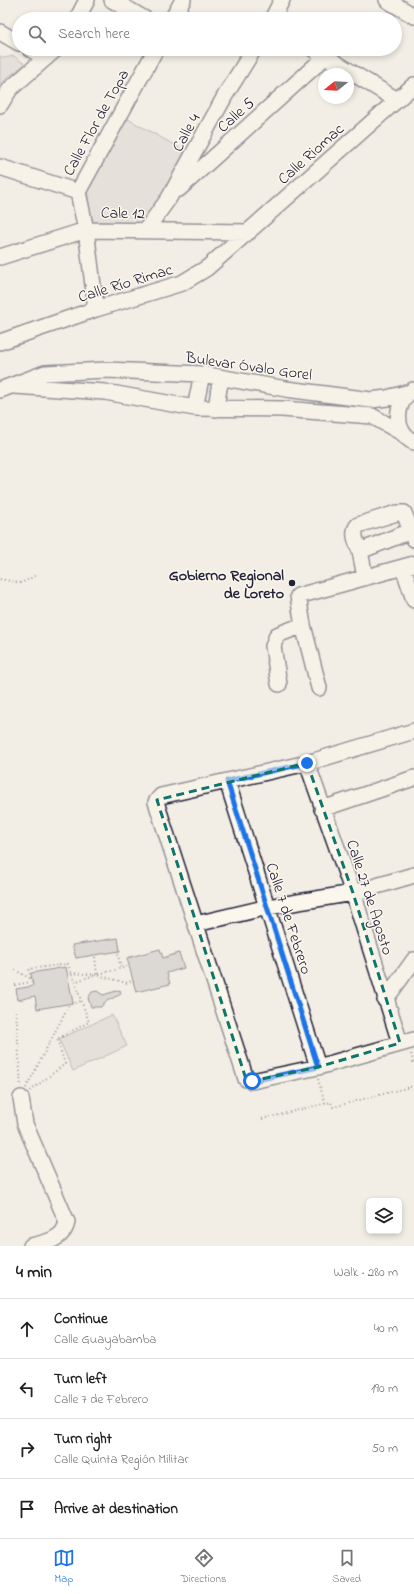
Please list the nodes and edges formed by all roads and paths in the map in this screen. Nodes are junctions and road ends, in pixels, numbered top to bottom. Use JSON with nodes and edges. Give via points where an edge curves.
{"nodes":[{"id":1,"x":87,"y":0,"type":"edge"},
{"id":2,"x":112,"y":0,"type":"edge"},
{"id":3,"x":183,"y":0,"type":"edge"},
{"id":4,"x":282,"y":0,"type":"edge"},
{"id":5,"x":387,"y":0,"type":"edge"},
{"id":6,"x":80,"y":12,"type":"edge"},
{"id":7,"x":133,"y":12,"type":"edge"},
{"id":8,"x":176,"y":12,"type":"edge"},
{"id":9,"x":276,"y":12,"type":"edge"},
{"id":10,"x":414,"y":16,"type":"edge"},
{"id":11,"x":0,"y":32,"type":"edge"},
{"id":12,"x":12,"y":39,"type":"edge"},
{"id":13,"x":49,"y":56,"type":"edge"},
{"id":14,"x":152,"y":56,"type":"edge"},
{"id":15,"x":250,"y":56,"type":"edge"},
{"id":16,"x":316,"y":56,"type":"edge"},
{"id":17,"x":324,"y":56,"type":"edge"},
{"id":18,"x":414,"y":85,"type":"edge"},
{"id":19,"x":397,"y":100,"type":"junction"},
{"id":20,"x":0,"y":105,"type":"edge"},
{"id":21,"x":0,"y":167,"type":"edge"},
{"id":22,"x":78,"y":192,"type":"junction"},
{"id":23,"x":169,"y":198,"type":"junction"},
{"id":24,"x":86,"y":230,"type":"junction"},
{"id":25,"x":145,"y":231,"type":"junction"},
{"id":26,"x":249,"y":232,"type":"junction"},
{"id":27,"x":0,"y":257,"type":"edge"},
{"id":28,"x":96,"y":309,"type":"junction"},
{"id":29,"x":0,"y":342,"type":"edge"},
{"id":30,"x":202,"y":374,"type":"junction"},
{"id":31,"x":222,"y":378,"type":"junction"},
{"id":32,"x":6,"y":388,"type":"edge"},
{"id":33,"x":412,"y":391,"type":"edge"},
{"id":34,"x":195,"y":408,"type":"junction"},
{"id":35,"x":216,"y":409,"type":"junction"},
{"id":36,"x":402,"y":432,"type":"junction"},
{"id":37,"x":414,"y":442,"type":"edge"},
{"id":38,"x":412,"y":535,"type":"edge"},
{"id":39,"x":360,"y":551,"type":"junction"},
{"id":40,"x":409,"y":565,"type":"edge"},
{"id":41,"x":37,"y":575,"type":"dead end"},
{"id":42,"x":365,"y":577,"type":"junction"},
{"id":43,"x":0,"y":579,"type":"edge"},
{"id":44,"x":414,"y":600,"type":"edge"},
{"id":45,"x":303,"y":625,"type":"junction"},
{"id":46,"x":279,"y":684,"type":"dead end"},
{"id":47,"x":319,"y":688,"type":"dead end"},
{"id":48,"x":414,"y":731,"type":"edge"},
{"id":49,"x":307,"y":763,"type":"junction"},
{"id":50,"x":414,"y":778,"type":"edge"},
{"id":51,"x":227,"y":781,"type":"junction"},
{"id":52,"x":322,"y":809,"type":"junction"},
{"id":53,"x":414,"y":875,"type":"edge"},
{"id":54,"x":353,"y":893,"type":"junction"},
{"id":55,"x":268,"y":908,"type":"junction"},
{"id":56,"x":196,"y":924,"type":"junction"},
{"id":57,"x":118,"y":954,"type":"dead end"},
{"id":58,"x":95,"y":957,"type":"dead end"},
{"id":59,"x":414,"y":960,"type":"edge"},
{"id":60,"x":127,"y":967,"type":"dead end"},
{"id":61,"x":121,"y":969,"type":"junction"},
{"id":62,"x":15,"y":970,"type":"dead end"},
{"id":63,"x":71,"y":972,"type":"junction"},
{"id":64,"x":98,"y":975,"type":"junction"},
{"id":65,"x":31,"y":979,"type":"junction"},
{"id":66,"x":131,"y":981,"type":"dead end"},
{"id":67,"x":74,"y":982,"type":"junction"},
{"id":68,"x":15,"y":985,"type":"dead end"},
{"id":69,"x":81,"y":1000,"type":"junction"},
{"id":70,"x":385,"y":1000,"type":"junction"},
{"id":71,"x":16,"y":1011,"type":"dead end"},
{"id":72,"x":407,"y":1041,"type":"edge"},
{"id":73,"x":317,"y":1067,"type":"junction"},
{"id":74,"x":414,"y":1086,"type":"edge"},
{"id":75,"x":21,"y":1098,"type":"junction"},
{"id":76,"x":325,"y":1103,"type":"junction"},
{"id":77,"x":262,"y":1119,"type":"dead end"},
{"id":78,"x":31,"y":1246,"type":"edge"}],
"edges":[{"from":1,"to":6,"type":"street"},
{"from":2,"to":7,"type":"street"},
{"from":3,"to":8,"type":"street"},
{"from":4,"to":9,"type":"street"},
{"from":5,"to":10,"type":"street"},
{"from":11,"to":12,"type":"street"},
{"from":13,"to":20,"type":"street","via":[[10,89]]},
{"from":14,"to":22,"type":"street","name":"Calle Flor de Topa"},
{"from":15,"to":23,"type":"street","name":"Calle 4"},
{"from":16,"to":23,"type":"street","name":"Calle 5"},
{"from":17,"to":19,"type":"street"},
{"from":18,"to":19,"type":"street","name":"Calle Riomac"},
{"from":19,"to":26,"type":"street","name":"Calle Riomac"},
{"from":21,"to":22,"type":"street"},
{"from":22,"to":24,"type":"street","name":"Calle Flor de Topa"},
{"from":23,"to":25,"type":"street","name":"Calle 4"},
{"from":24,"to":25,"type":"street","name":"Cale 12"},
{"from":24,"to":27,"type":"street","name":"Cale 12"},
{"from":24,"to":28,"type":"street","name":"Calle Flor de Topa"},
{"from":25,"to":26,"type":"street","name":"Cale 12"},
{"from":26,"to":28,"type":"street","name":"Calle Río Rimac","via":[[207,268],[182,283]]},
{"from":28,"to":29,"type":"street","name":"Calle Río Rimac"},
{"from":30,"to":31,"type":"street","name":"Bulevar Óvalo Gorel"},
{"from":30,"to":32,"type":"street","name":"Bulevar Óvalo Gorel","via":[[106,370],[45,373]]},
{"from":30,"to":34,"type":"street"},
{"from":31,"to":33,"type":"street","name":"Bulevar Óvalo Gorel","via":[[371,400]]},
{"from":31,"to":35,"type":"street"},
{"from":32,"to":34,"type":"street","name":"Bulevar Óvalo Gorel","via":[[105,392]]},
{"from":33,"to":36,"type":"street","name":"Bulevar Óvalo Gorel","via":[[399,408],[398,420]]},
{"from":34,"to":35,"type":"street","name":"Bulevar Óvalo Gorel"},
{"from":35,"to":36,"type":"street","name":"Bulevar Óvalo Gorel","via":[[282,409],[372,416]]},
{"from":36,"to":37,"type":"street","name":"Bulevar Óvalo Gorel"},
{"from":38,"to":39,"type":"street"},
{"from":38,"to":39,"type":"street","via":[[404,513],[397,513],[355,528]]},
{"from":39,"to":42,"type":"street"},
{"from":40,"to":42,"type":"street"},
{"from":40,"to":44,"type":"street"},
{"from":41,"to":43,"type":"path","via":[[21,583]]},
{"from":42,"to":45,"type":"street","via":[[298,596]]},
{"from":45,"to":46,"type":"street","via":[[277,635],[273,646]]},
{"from":45,"to":47,"type":"street"},
{"from":48,"to":49,"type":"street"},
{"from":49,"to":51,"type":"street"},
{"from":49,"to":52,"type":"street","name":"Calle 27 de Agosto"},
{"from":50,"to":52,"type":"street"},
{"from":51,"to":55,"type":"street","name":"Calle 7 de Febrero"},
{"from":51,"to":56,"type":"street","via":[[161,796],[157,800],[156,805]]},
{"from":52,"to":54,"type":"street","name":"Calle 27 de Agosto"},
{"from":53,"to":54,"type":"street"},
{"from":54,"to":55,"type":"street"},
{"from":54,"to":70,"type":"street","name":"Calle 27 de Agosto"},
{"from":55,"to":56,"type":"street"},
{"from":55,"to":73,"type":"street","name":"Calle 7 de Febrero"},
{"from":56,"to":73,"type":"street","via":[[244,1077],[252,1081]]},
{"from":57,"to":61,"type":"path"},
{"from":58,"to":64,"type":"path"},
{"from":59,"to":70,"type":"street"},
{"from":60,"to":61,"type":"path"},
{"from":61,"to":64,"type":"path"},
{"from":62,"to":65,"type":"path"},
{"from":63,"to":64,"type":"path"},
{"from":63,"to":65,"type":"path","via":[[68,964],[30,969]]},
{"from":63,"to":67,"type":"path"},
{"from":64,"to":66,"type":"path","via":[[127,983]]},
{"from":64,"to":67,"type":"path"},
{"from":65,"to":68,"type":"path","via":[[31,982]]},
{"from":67,"to":69,"type":"path"},
{"from":69,"to":75,"type":"path","via":[[68,1005]]},
{"from":69,"to":75,"type":"path","via":[[89,1022],[57,1038],[65,1064]]},
{"from":70,"to":72,"type":"street","name":"Calle 27 de Agosto"},
{"from":71,"to":75,"type":"path"},
{"from":72,"to":73,"type":"street"},
{"from":73,"to":76,"type":"path"},
{"from":74,"to":76,"type":"path","via":[[333,1107],[332,1102]]},
{"from":75,"to":78,"type":"street","via":[[25,1124],[67,1222],[66,1229],[60,1236]]},
{"from":76,"to":77,"type":"path"}]}
